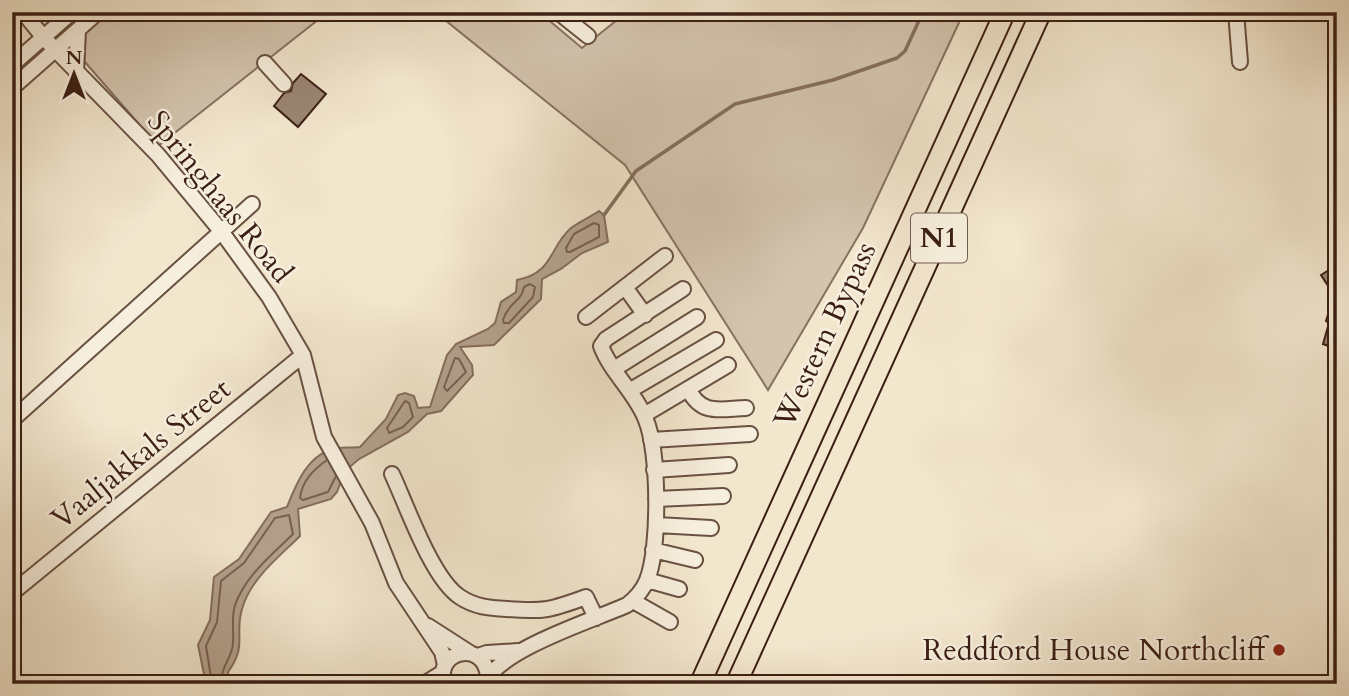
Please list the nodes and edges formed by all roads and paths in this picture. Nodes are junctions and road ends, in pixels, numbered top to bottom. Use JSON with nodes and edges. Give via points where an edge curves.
{"nodes":[{"id":1,"x":23,"y":12,"type":"edge"},
{"id":2,"x":72,"y":12,"type":"edge"},
{"id":3,"x":98,"y":12,"type":"edge"},
{"id":4,"x":558,"y":12,"type":"edge"},
{"id":5,"x":1005,"y":12,"type":"edge"},
{"id":6,"x":1041,"y":12,"type":"edge"},
{"id":7,"x":1236,"y":12,"type":"edge"},
{"id":8,"x":78,"y":30,"type":"junction"},
{"id":9,"x":588,"y":36,"type":"dead end"},
{"id":10,"x":44,"y":38,"type":"junction"},
{"id":11,"x":55,"y":50,"type":"junction"},
{"id":12,"x":1240,"y":62,"type":"dead end"},
{"id":13,"x":265,"y":63,"type":"dead end"},
{"id":14,"x":12,"y":65,"type":"edge"},
{"id":15,"x":76,"y":72,"type":"junction"},
{"id":16,"x":284,"y":84,"type":"dead end"},
{"id":17,"x":12,"y":89,"type":"edge"},
{"id":18,"x":252,"y":204,"type":"dead end"},
{"id":19,"x":221,"y":231,"type":"junction"},
{"id":20,"x":665,"y":256,"type":"dead end"},
{"id":21,"x":625,"y":287,"type":"junction"},
{"id":22,"x":684,"y":289,"type":"dead end"},
{"id":23,"x":645,"y":315,"type":"junction"},
{"id":24,"x":586,"y":317,"type":"dead end"},
{"id":25,"x":698,"y":317,"type":"dead end"},
{"id":26,"x":716,"y":340,"type":"dead end"},
{"id":27,"x":303,"y":355,"type":"junction"},
{"id":28,"x":728,"y":365,"type":"dead end"},
{"id":29,"x":614,"y":369,"type":"junction"},
{"id":30,"x":688,"y":388,"type":"junction"},
{"id":31,"x":629,"y":391,"type":"junction"},
{"id":32,"x":746,"y":408,"type":"dead end"},
{"id":33,"x":643,"y":415,"type":"junction"},
{"id":34,"x":12,"y":420,"type":"edge"},
{"id":35,"x":750,"y":434,"type":"dead end"},
{"id":36,"x":651,"y":440,"type":"junction"},
{"id":37,"x":729,"y":465,"type":"dead end"},
{"id":38,"x":654,"y":470,"type":"junction"},
{"id":39,"x":392,"y":474,"type":"dead end"},
{"id":40,"x":723,"y":496,"type":"dead end"},
{"id":41,"x":656,"y":499,"type":"junction"},
{"id":42,"x":657,"y":524,"type":"junction"},
{"id":43,"x":710,"y":528,"type":"dead end"},
{"id":44,"x":653,"y":550,"type":"junction"},
{"id":45,"x":695,"y":560,"type":"dead end"},
{"id":46,"x":647,"y":580,"type":"junction"},
{"id":47,"x":679,"y":589,"type":"dead end"},
{"id":48,"x":12,"y":593,"type":"edge"},
{"id":49,"x":632,"y":601,"type":"junction"},
{"id":50,"x":596,"y":618,"type":"junction"},
{"id":51,"x":422,"y":621,"type":"junction"},
{"id":52,"x":670,"y":622,"type":"dead end"},
{"id":53,"x":519,"y":651,"type":"junction"},
{"id":54,"x":475,"y":655,"type":"junction"},
{"id":55,"x":444,"y":674,"type":"edge"},
{"id":56,"x":487,"y":680,"type":"edge"},
{"id":57,"x":737,"y":682,"type":"edge"},
{"id":58,"x":424,"y":684,"type":"edge"},
{"id":59,"x":700,"y":684,"type":"edge"}],
"edges":[{"from":1,"to":10,"type":"street","name":"Springhaas Road"},
{"from":2,"to":10,"type":"street"},
{"from":3,"to":8,"type":"street"},
{"from":4,"to":9,"type":"street"},
{"from":5,"to":59,"type":"highway","name":"Western Bypass","number":"N1"},
{"from":6,"to":57,"type":"highway","number":"N1"},
{"from":7,"to":12,"type":"street"},
{"from":8,"to":11,"type":"street"},
{"from":8,"to":15,"type":"street"},
{"from":10,"to":11,"type":"street","name":"Springhaas Road"},
{"from":10,"to":14,"type":"street"},
{"from":11,"to":15,"type":"street","name":"Springhaas Road"},
{"from":11,"to":17,"type":"street"},
{"from":13,"to":16,"type":"street"},
{"from":15,"to":19,"type":"street","name":"Springhaas Road","via":[[158,155]]},
{"from":18,"to":19,"type":"street"},
{"from":19,"to":27,"type":"street","name":"Springhaas Road","via":[[269,297]]},
{"from":19,"to":34,"type":"street"},
{"from":20,"to":21,"type":"street"},
{"from":21,"to":23,"type":"street"},
{"from":21,"to":24,"type":"street"},
{"from":22,"to":23,"type":"street"},
{"from":23,"to":29,"type":"street","via":[[602,344]]},
{"from":25,"to":29,"type":"street"},
{"from":26,"to":31,"type":"street"},
{"from":27,"to":48,"type":"street","name":"Vaaljakkals Street"},
{"from":27,"to":51,"type":"street","name":"Springhaas Road","via":[[324,437],[372,523],[396,583]]},
{"from":28,"to":30,"type":"street"},
{"from":29,"to":31,"type":"street"},
{"from":30,"to":32,"type":"street","via":[[704,408]]},
{"from":30,"to":33,"type":"street"},
{"from":31,"to":33,"type":"street"},
{"from":33,"to":36,"type":"street"},
{"from":35,"to":36,"type":"street"},
{"from":36,"to":38,"type":"street"},
{"from":37,"to":38,"type":"street"},
{"from":38,"to":41,"type":"street"},
{"from":39,"to":50,"type":"street","via":[[437,571],[453,593],[478,607],[542,612],[586,597]]},
{"from":40,"to":41,"type":"street"},
{"from":41,"to":42,"type":"street"},
{"from":42,"to":43,"type":"street"},
{"from":42,"to":44,"type":"street"},
{"from":44,"to":45,"type":"street"},
{"from":44,"to":46,"type":"street"},
{"from":46,"to":47,"type":"street"},
{"from":46,"to":49,"type":"street"},
{"from":49,"to":50,"type":"street"},
{"from":49,"to":52,"type":"street"},
{"from":50,"to":53,"type":"street"},
{"from":51,"to":54,"type":"street"},
{"from":51,"to":55,"type":"street","name":"Springhaas Road","via":[[442,652]]},
{"from":53,"to":54,"type":"street"},
{"from":53,"to":56,"type":"street"},
{"from":54,"to":55,"type":"street","via":[[456,654]]},
{"from":54,"to":56,"type":"street","via":[[484,662]]},
{"from":55,"to":58,"type":"street"}]}
